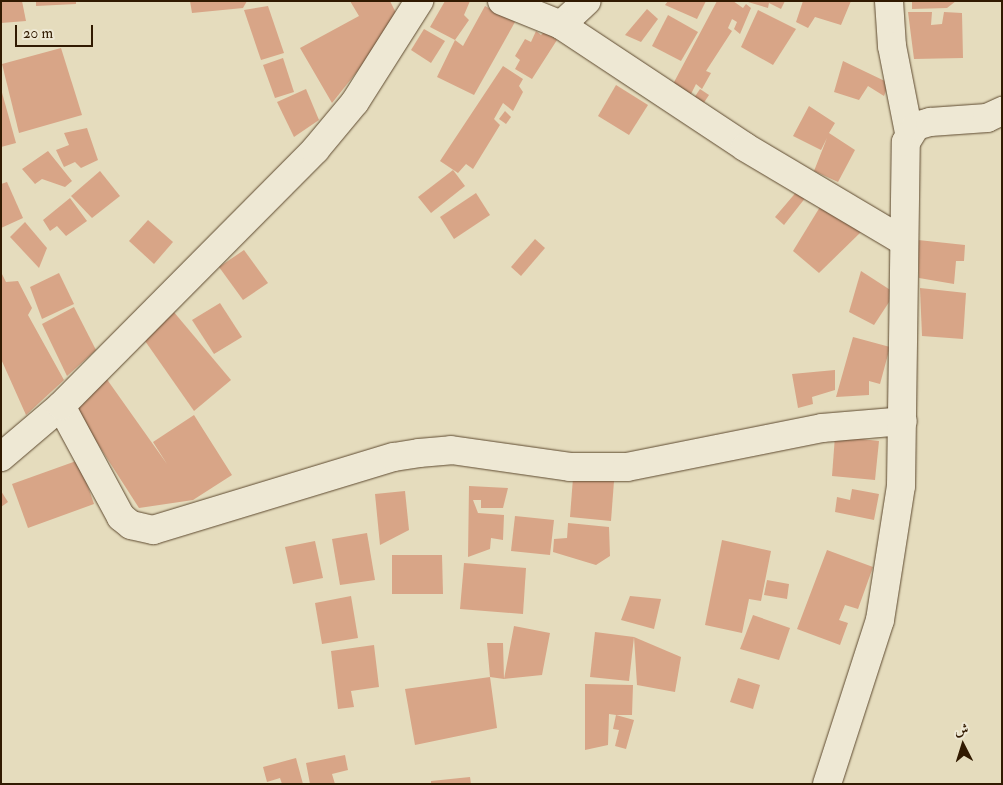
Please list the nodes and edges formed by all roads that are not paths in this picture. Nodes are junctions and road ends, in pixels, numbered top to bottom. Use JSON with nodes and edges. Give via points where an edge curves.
{"nodes":[{"id":1,"x":419,"y":1,"type":"edge"},
{"id":2,"x":502,"y":1,"type":"edge"},
{"id":3,"x":587,"y":1,"type":"edge"},
{"id":4,"x":889,"y":1,"type":"edge"},
{"id":5,"x":561,"y":25,"type":"junction"},
{"id":6,"x":1002,"y":111,"type":"edge"},
{"id":7,"x":909,"y":133,"type":"junction"},
{"id":8,"x":903,"y":241,"type":"junction"},
{"id":9,"x":61,"y":406,"type":"junction"},
{"id":10,"x":903,"y":421,"type":"junction"},
{"id":11,"x":1,"y":457,"type":"edge"},
{"id":12,"x":827,"y":784,"type":"edge"}],
"edges":[{"from":1,"to":9,"type":"street","via":[[355,102],[315,150]]},
{"from":2,"to":5,"type":"street"},
{"from":3,"to":5,"type":"street"},
{"from":4,"to":7,"type":"street","via":[[892,46]]},
{"from":5,"to":8,"type":"street","via":[[745,147]]},
{"from":6,"to":7,"type":"street","via":[[987,118],[930,122]]},
{"from":7,"to":8,"type":"street","via":[[904,153]]},
{"from":8,"to":10,"type":"street"},
{"from":9,"to":10,"type":"street","via":[[121,517],[136,527],[153,530],[394,457],[419,453],[451,450],[570,467],[626,467],[789,434]]},
{"from":9,"to":11,"type":"street"},
{"from":10,"to":12,"type":"street","via":[[902,486],[880,620]]}]}
